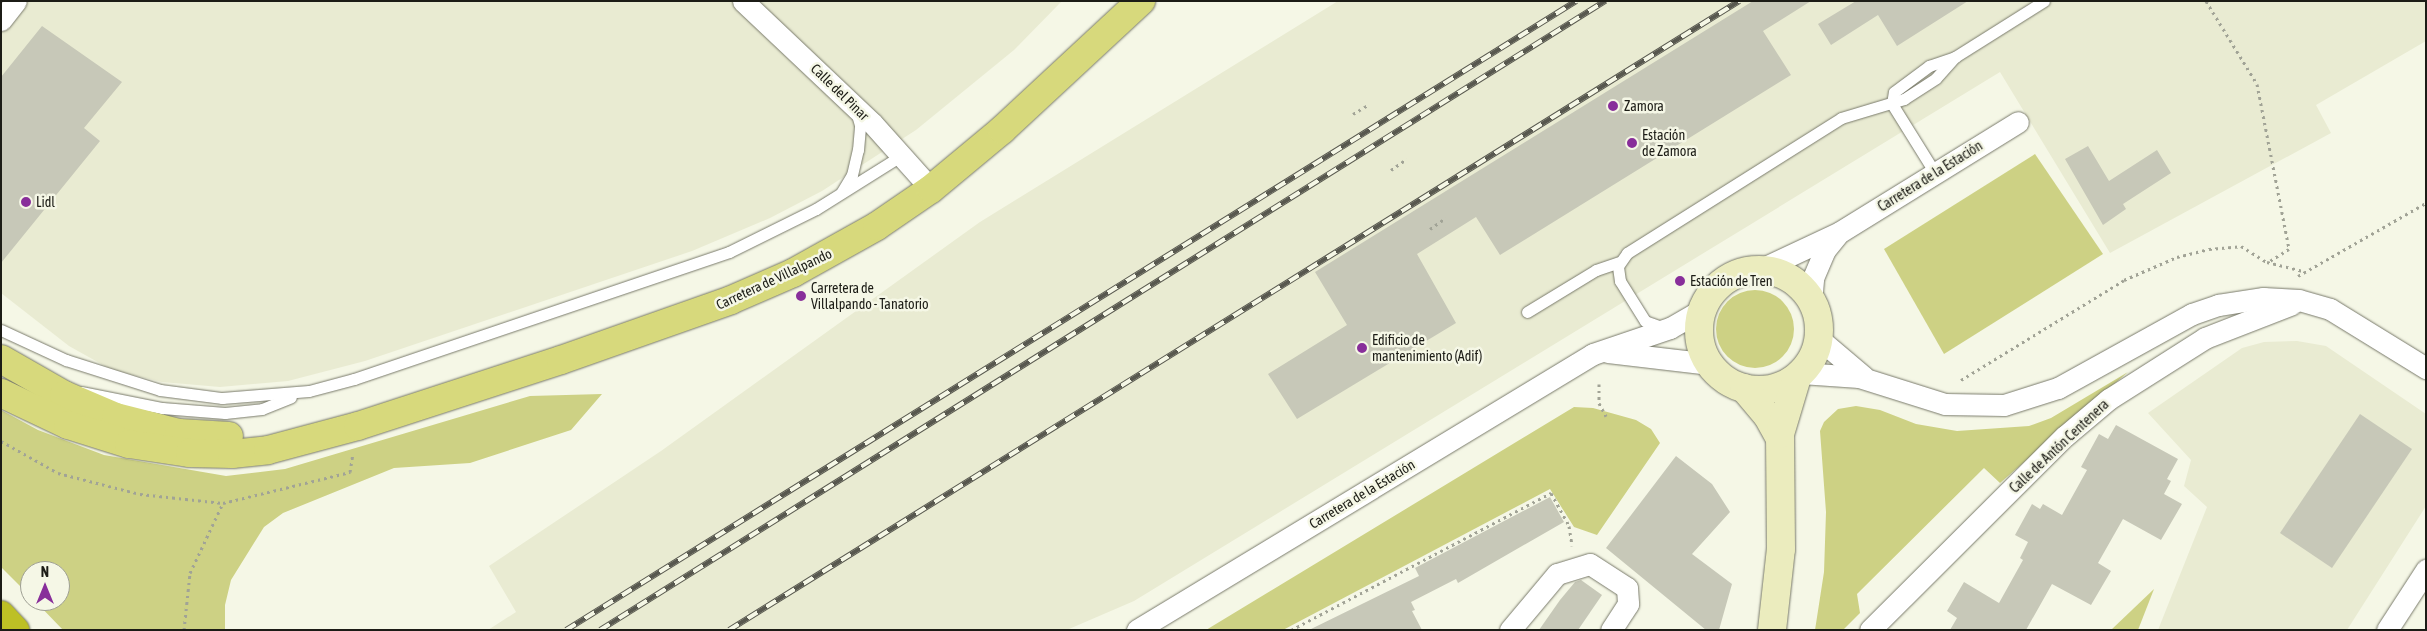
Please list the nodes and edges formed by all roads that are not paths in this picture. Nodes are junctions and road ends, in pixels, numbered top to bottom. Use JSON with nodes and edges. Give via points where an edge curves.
{"nodes":[{"id":1,"x":16,"y":1,"type":"edge"},
{"id":2,"x":743,"y":1,"type":"edge"},
{"id":3,"x":1141,"y":1,"type":"edge"},
{"id":4,"x":2044,"y":1,"type":"edge"},
{"id":5,"x":1,"y":20,"type":"edge"},
{"id":6,"x":1892,"y":104,"type":"junction"},
{"id":7,"x":854,"y":105,"type":"junction"},
{"id":8,"x":2018,"y":122,"type":"dead end"},
{"id":9,"x":902,"y":155,"type":"junction"},
{"id":10,"x":1935,"y":173,"type":"junction"},
{"id":11,"x":931,"y":189,"type":"junction"},
{"id":12,"x":838,"y":197,"type":"junction"},
{"id":13,"x":1843,"y":230,"type":"junction"},
{"id":14,"x":1619,"y":262,"type":"junction"},
{"id":15,"x":1759,"y":270,"type":"junction"},
{"id":16,"x":2310,"y":302,"type":"junction"},
{"id":17,"x":1811,"y":303,"type":"junction"},
{"id":18,"x":1704,"y":308,"type":"junction"},
{"id":19,"x":1527,"y":312,"type":"dead end"},
{"id":20,"x":1670,"y":328,"type":"junction"},
{"id":21,"x":1,"y":330,"type":"edge"},
{"id":22,"x":1818,"y":338,"type":"junction"},
{"id":23,"x":1586,"y":358,"type":"junction"},
{"id":24,"x":1,"y":360,"type":"edge"},
{"id":25,"x":1710,"y":364,"type":"junction"},
{"id":26,"x":2426,"y":368,"type":"edge"},
{"id":27,"x":1799,"y":375,"type":"junction"},
{"id":28,"x":1869,"y":379,"type":"junction"},
{"id":29,"x":50,"y":387,"type":"junction"},
{"id":30,"x":1744,"y":388,"type":"junction"},
{"id":31,"x":309,"y":391,"type":"junction"},
{"id":32,"x":1,"y":393,"type":"edge"},
{"id":33,"x":337,"y":432,"type":"junction"},
{"id":34,"x":1780,"y":438,"type":"junction"},
{"id":35,"x":2426,"y":570,"type":"edge"},
{"id":36,"x":1,"y":615,"type":"edge"},
{"id":37,"x":15,"y":630,"type":"edge"},
{"id":38,"x":1137,"y":630,"type":"edge"},
{"id":39,"x":1510,"y":630,"type":"edge"},
{"id":40,"x":1611,"y":630,"type":"edge"},
{"id":41,"x":1772,"y":630,"type":"edge"},
{"id":42,"x":1870,"y":630,"type":"edge"},
{"id":43,"x":2387,"y":630,"type":"edge"}],
"edges":[{"from":1,"to":5,"type":"street"},
{"from":2,"to":7,"type":"street","name":"Calle del Pinar"},
{"from":3,"to":11,"type":"main road","name":"Carretera de Villalpando","via":[[1055,83]]},
{"from":4,"to":6,"type":"lane","via":[[1955,57],[1932,64],[1902,83],[1894,92]]},
{"from":6,"to":10,"type":"lane"},
{"from":6,"to":14,"type":"lane","via":[[1860,110],[1841,118],[1637,244]]},
{"from":7,"to":9,"type":"street","name":"Calle del Pinar"},
{"from":7,"to":12,"type":"lane","via":[[860,125],[858,150],[852,175]]},
{"from":8,"to":10,"type":"street","name":"Carretera de la Estación"},
{"from":9,"to":11,"type":"street","name":"Calle del Pinar"},
{"from":9,"to":12,"type":"lane"},
{"from":10,"to":13,"type":"street","name":"Carretera de la Estación"},
{"from":11,"to":33,"type":"main road","name":"Carretera de Villalpando","via":[[842,247],[731,300],[561,360]]},
{"from":12,"to":31,"type":"lane","via":[[748,244],[691,266],[354,379]]},
{"from":13,"to":15,"type":"street","name":"Carretera de la Estación"},
{"from":13,"to":17,"type":"street","name":"Carretera de la Estación","via":[[1823,255],[1812,282]]},
{"from":14,"to":19,"type":"lane","via":[[1596,270]]},
{"from":14,"to":20,"type":"lane","via":[[1620,281],[1642,316],[1654,326]]},
{"from":15,"to":17,"type":"street","via":[[1788,278]]},
{"from":15,"to":18,"type":"street","via":[[1728,279]]},
{"from":16,"to":26,"type":"street","via":[[2339,314]]},
{"from":16,"to":28,"type":"street","via":[[2282,299],[2232,302],[2198,312],[2163,328],[2075,379],[2026,400],[1982,407],[1929,401]]},
{"from":16,"to":42,"type":"street","name":"Calle de Antón Centenera","via":[[2277,308],[2215,333],[2169,358],[2109,398],[2065,436]]},
{"from":17,"to":22,"type":"street","via":[[1817,320]]},
{"from":18,"to":20,"type":"street","name":"Carretera de la Estación"},
{"from":18,"to":25,"type":"street","via":[[1699,337]]},
{"from":20,"to":23,"type":"street","name":"Carretera de la Estación","via":[[1611,346]]},
{"from":21,"to":31,"type":"lane","via":[[66,360],[160,390],[222,398]]},
{"from":22,"to":27,"type":"street","via":[[1812,359]]},
{"from":22,"to":28,"type":"street","via":[[1831,352]]},
{"from":23,"to":25,"type":"street","name":"Carretera de la Estación","via":[[1612,352]]},
{"from":23,"to":38,"type":"street","name":"Carretera de la Estación"},
{"from":24,"to":29,"type":"main road","name":"Carretera de Villalpando"},
{"from":25,"to":30,"type":"street","via":[[1724,378]]},
{"from":27,"to":28,"type":"street"},
{"from":27,"to":30,"type":"street","via":[[1771,388]]},
{"from":27,"to":34,"type":"street"},
{"from":29,"to":31,"type":"lane","via":[[162,408],[225,413],[262,409]]},
{"from":29,"to":33,"type":"main road","name":"Carretera de Villalpando","via":[[116,417],[179,433],[280,437]]},
{"from":30,"to":34,"type":"street","via":[[1767,415]]},
{"from":32,"to":33,"type":"main road","name":"Carretera de Villalpando","via":[[87,432],[168,451],[251,453]]},
{"from":34,"to":41,"type":"street","via":[[1781,548]]},
{"from":35,"to":43,"type":"street"},
{"from":36,"to":37,"type":"highway"},
{"from":39,"to":40,"type":"street","via":[[1556,574],[1590,564],[1627,588],[1628,604]]}]}
